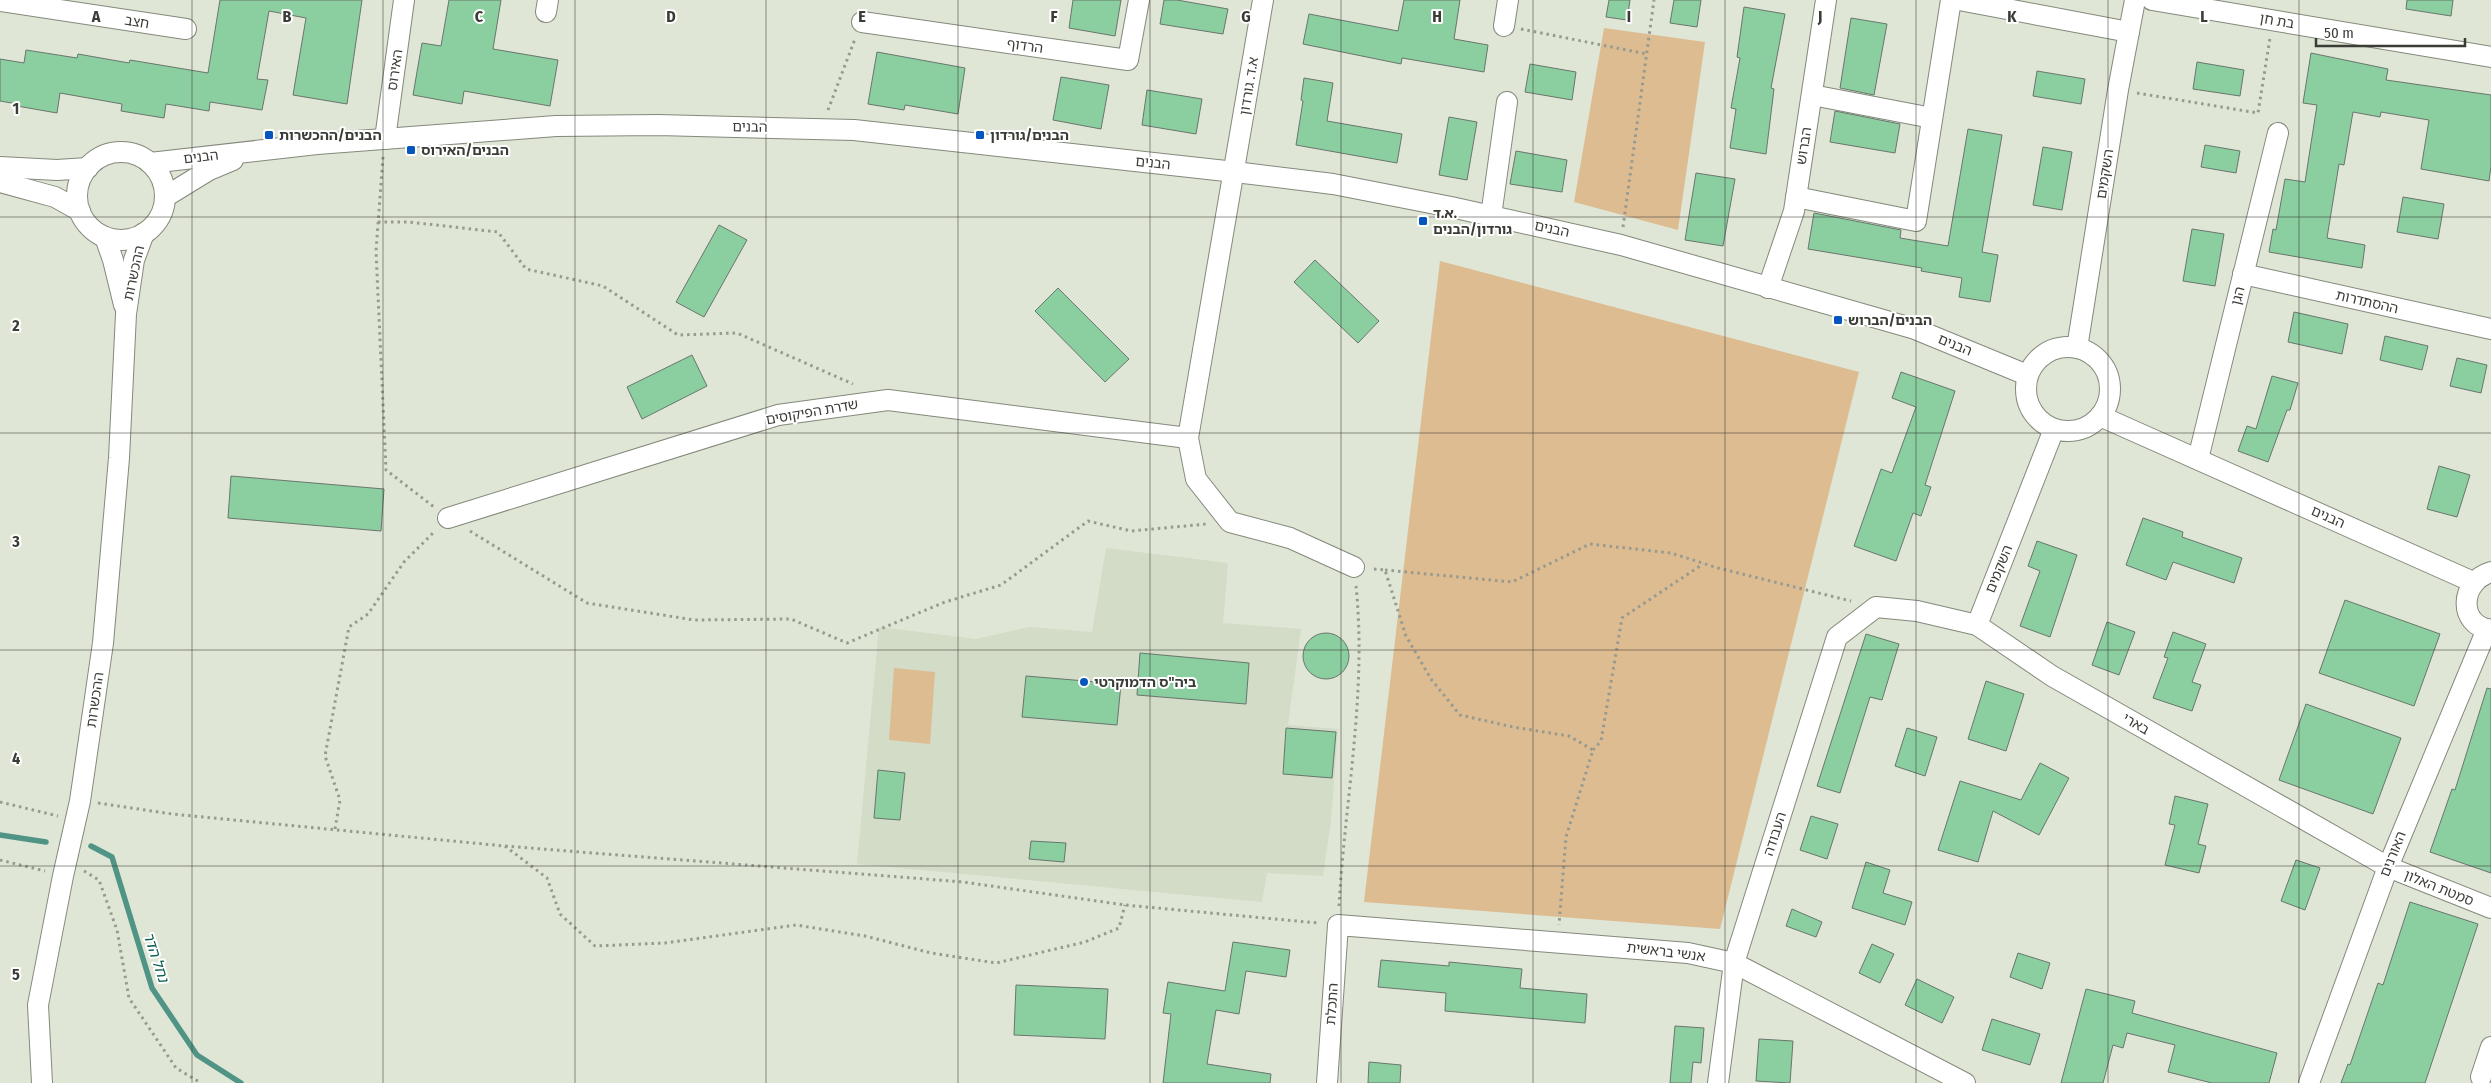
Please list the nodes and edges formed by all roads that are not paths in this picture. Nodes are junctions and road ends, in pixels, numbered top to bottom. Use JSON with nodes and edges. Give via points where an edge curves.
{"nodes":[{"id":1,"x":0,"y":0,"type":"edge"},
{"id":2,"x":404,"y":0,"type":"edge"},
{"id":3,"x":1139,"y":0,"type":"edge"},
{"id":4,"x":1263,"y":0,"type":"edge"},
{"id":5,"x":1508,"y":0,"type":"edge"},
{"id":6,"x":1826,"y":0,"type":"edge"},
{"id":7,"x":1951,"y":0,"type":"edge"},
{"id":8,"x":1959,"y":0,"type":"edge"},
{"id":9,"x":2135,"y":0,"type":"edge"},
{"id":10,"x":2152,"y":0,"type":"edge"},
{"id":11,"x":862,"y":22,"type":"road end"},
{"id":12,"x":1504,"y":26,"type":"road end"},
{"id":13,"x":186,"y":29,"type":"dead end"},
{"id":14,"x":2129,"y":32,"type":"junction"},
{"id":15,"x":2491,"y":57,"type":"edge"},
{"id":16,"x":1812,"y":95,"type":"junction"},
{"id":17,"x":1507,"y":102,"type":"dead end"},
{"id":18,"x":1932,"y":118,"type":"junction"},
{"id":19,"x":2278,"y":133,"type":"dead end"},
{"id":20,"x":385,"y":139,"type":"junction"},
{"id":21,"x":252,"y":151,"type":"junction"},
{"id":22,"x":150,"y":163,"type":"junction"},
{"id":23,"x":0,"y":167,"type":"edge"},
{"id":24,"x":88,"y":168,"type":"junction"},
{"id":25,"x":1235,"y":172,"type":"junction"},
{"id":26,"x":0,"y":182,"type":"edge"},
{"id":27,"x":1796,"y":197,"type":"junction"},
{"id":28,"x":164,"y":198,"type":"junction"},
{"id":29,"x":80,"y":210,"type":"junction"},
{"id":30,"x":1491,"y":216,"type":"junction"},
{"id":31,"x":144,"y":233,"type":"junction"},
{"id":32,"x":105,"y":237,"type":"junction"},
{"id":33,"x":2243,"y":274,"type":"junction"},
{"id":34,"x":1768,"y":288,"type":"junction"},
{"id":35,"x":126,"y":314,"type":"junction"},
{"id":36,"x":2491,"y":329,"type":"edge"},
{"id":37,"x":2078,"y":348,"type":"junction"},
{"id":38,"x":2028,"y":375,"type":"junction"},
{"id":39,"x":2100,"y":416,"type":"junction"},
{"id":40,"x":2054,"y":429,"type":"junction"},
{"id":41,"x":1188,"y":438,"type":"junction"},
{"id":42,"x":2198,"y":459,"type":"junction"},
{"id":43,"x":448,"y":518,"type":"road end"},
{"id":44,"x":1354,"y":567,"type":"road end"},
{"id":45,"x":2491,"y":572,"type":"edge"},
{"id":46,"x":2473,"y":582,"type":"junction"},
{"id":47,"x":1876,"y":607,"type":"joint"},
{"id":48,"x":1976,"y":625,"type":"junction"},
{"id":49,"x":2489,"y":630,"type":"edge"},
{"id":50,"x":2388,"y":867,"type":"junction"},
{"id":51,"x":2491,"y":908,"type":"edge"},
{"id":52,"x":1338,"y":925,"type":"joint"},
{"id":53,"x":1734,"y":963,"type":"junction"},
{"id":54,"x":2491,"y":1047,"type":"edge"},
{"id":55,"x":2481,"y":1077,"type":"dead end"},
{"id":56,"x":42,"y":1083,"type":"edge"},
{"id":57,"x":1327,"y":1083,"type":"edge"},
{"id":58,"x":1718,"y":1083,"type":"edge"},
{"id":59,"x":1965,"y":1083,"type":"edge"},
{"id":60,"x":2309,"y":1083,"type":"edge"}],
"edges":[{"from":1,"to":13,"type":"street","name":"חצב"},
{"from":2,"to":20,"type":"street","name":"האירוס"},
{"from":3,"to":11,"type":"street","name":"הרדוף","via":[[1128,60]]},
{"from":4,"to":25,"type":"street","name":"א.ד. גורדון"},
{"from":5,"to":12,"type":"street"},
{"from":6,"to":16,"type":"street","name":"הברוש"},
{"from":7,"to":18,"type":"street"},
{"from":8,"to":14,"type":"street"},
{"from":9,"to":14,"type":"street","name":"השקמים"},
{"from":10,"to":15,"type":"street","name":"בת חן"},
{"from":14,"to":37,"type":"street","name":"השקמים"},
{"from":16,"to":18,"type":"street"},
{"from":16,"to":27,"type":"street","name":"הברוש"},
{"from":17,"to":30,"type":"street"},
{"from":18,"to":27,"type":"street","via":[[1916,221]]},
{"from":19,"to":33,"type":"street","name":"הגן"},
{"from":20,"to":21,"type":"street","name":"הבנים"},
{"from":20,"to":25,"type":"street","name":"הבנים","via":[[556,126],[854,130]]},
{"from":21,"to":22,"type":"street","name":"הבנים"},
{"from":21,"to":28,"type":"street","name":"הבנים","via":[[209,170]]},
{"from":22,"to":24,"type":"street","via":[[122,152],[107,155]]},
{"from":22,"to":28,"type":"street","via":[[160,175]]},
{"from":23,"to":24,"type":"street"},
{"from":24,"to":29,"type":"street","via":[[78,188]]},
{"from":25,"to":30,"type":"street","name":"הבנים","via":[[1332,184]]},
{"from":25,"to":41,"type":"street","name":"א.ד. גורדון"},
{"from":26,"to":29,"type":"street","via":[[55,197]]},
{"from":27,"to":34,"type":"street","name":"הברוש"},
{"from":28,"to":31,"type":"street","via":[[159,219]]},
{"from":29,"to":32,"type":"street","via":[[92,229]]},
{"from":30,"to":34,"type":"street","name":"הבנים","via":[[1621,245]]},
{"from":31,"to":32,"type":"street","via":[[120,240]]},
{"from":31,"to":35,"type":"street","name":"ההכשרות","via":[[134,260]]},
{"from":32,"to":35,"type":"street","name":"ההכשרות"},
{"from":33,"to":36,"type":"street","name":"ההסתדרות"},
{"from":33,"to":42,"type":"street","name":"הגן"},
{"from":34,"to":38,"type":"street","name":"הבנים","via":[[1915,328]]},
{"from":35,"to":56,"type":"street","name":"ההכשרות","via":[[119,458],[103,643],[80,801],[38,1005]]},
{"from":37,"to":38,"type":"street","via":[[2065,347],[2048,352],[2033,364]]},
{"from":37,"to":39,"type":"street","via":[[2091,353],[2108,376],[2108,403]]},
{"from":38,"to":40,"type":"street","via":[[2027,401],[2042,423]]},
{"from":39,"to":40,"type":"street","via":[[2080,430]]},
{"from":39,"to":42,"type":"street","name":"הבנים"},
{"from":40,"to":48,"type":"street","name":"השקמים"},
{"from":41,"to":43,"type":"street","name":"שדרת הפיקוסים","via":[[888,400],[778,415]]},
{"from":41,"to":44,"type":"street","via":[[1196,479],[1230,522],[1290,538]]},
{"from":42,"to":46,"type":"street","name":"הבנים"},
{"from":45,"to":46,"type":"street"},
{"from":46,"to":49,"type":"street","via":[[2468,590],[2467,610],[2478,625]]},
{"from":47,"to":48,"type":"street","name":"בארי","via":[[1917,611]]},
{"from":47,"to":53,"type":"street","name":"העבודה","via":[[1837,636]]},
{"from":48,"to":50,"type":"street","name":"בארי","via":[[2052,676]]},
{"from":49,"to":50,"type":"street","name":"האורנים"},
{"from":50,"to":51,"type":"street","name":"סמטת האלון"},
{"from":50,"to":60,"type":"street","name":"האורנים"},
{"from":52,"to":53,"type":"street","name":"אנשי בראשית","via":[[1688,953]]},
{"from":52,"to":57,"type":"street","name":"התכלת"},
{"from":53,"to":58,"type":"street","name":"העבודה"},
{"from":53,"to":59,"type":"street","name":"אנשי בראשית"},
{"from":54,"to":55,"type":"street"}]}
